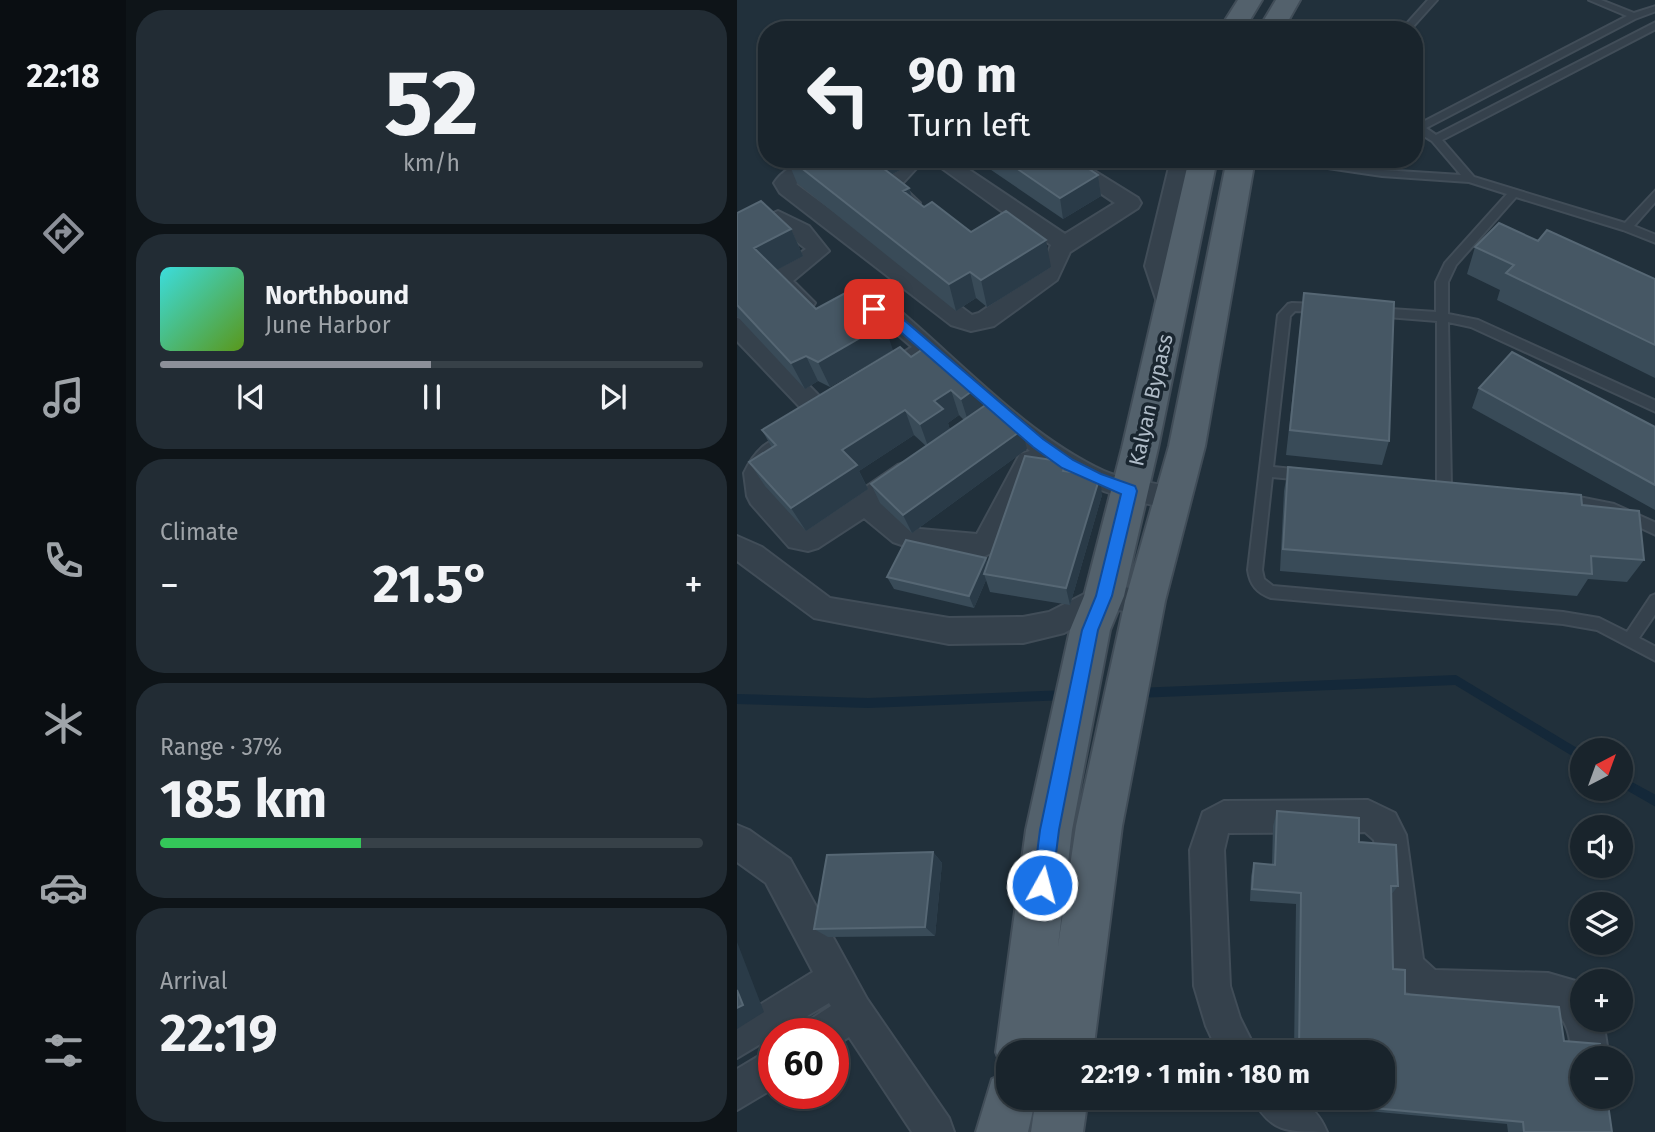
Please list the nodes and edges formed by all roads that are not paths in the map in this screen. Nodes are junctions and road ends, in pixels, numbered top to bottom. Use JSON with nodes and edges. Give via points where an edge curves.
{"nodes":[{"id":1,"x":1250,"y":0,"type":"edge"},
{"id":2,"x":1288,"y":0,"type":"edge"},
{"id":3,"x":1433,"y":0,"type":"edge"},
{"id":4,"x":1593,"y":0,"type":"edge"},
{"id":5,"x":1655,"y":8,"type":"edge"},
{"id":6,"x":1634,"y":16,"type":"junction"},
{"id":7,"x":1237,"y":21,"type":"edge"},
{"id":8,"x":1275,"y":21,"type":"edge"},
{"id":9,"x":1413,"y":21,"type":"edge"},
{"id":10,"x":1655,"y":24,"type":"edge"},
{"id":11,"x":1558,"y":55,"type":"junction"},
{"id":12,"x":1574,"y":65,"type":"junction"},
{"id":13,"x":1494,"y":89,"type":"junction"},
{"id":14,"x":1510,"y":100,"type":"junction"},
{"id":15,"x":1423,"y":123,"type":"edge"},
{"id":16,"x":1423,"y":130,"type":"edge"},
{"id":17,"x":1436,"y":139,"type":"junction"},
{"id":18,"x":807,"y":168,"type":"edge"},
{"id":19,"x":906,"y":168,"type":"edge"},
{"id":20,"x":952,"y":168,"type":"edge"},
{"id":21,"x":969,"y":168,"type":"edge"},
{"id":22,"x":1074,"y":168,"type":"edge"},
{"id":23,"x":1179,"y":168,"type":"edge"},
{"id":24,"x":1201,"y":168,"type":"edge"},
{"id":25,"x":1239,"y":168,"type":"edge"},
{"id":26,"x":1348,"y":168,"type":"edge"},
{"id":27,"x":1470,"y":179,"type":"junction"},
{"id":28,"x":1514,"y":192,"type":"junction"},
{"id":29,"x":1655,"y":193,"type":"edge"},
{"id":30,"x":1130,"y":203,"type":"junction"},
{"id":31,"x":1168,"y":213,"type":"junction"},
{"id":32,"x":928,"y":216,"type":"edge"},
{"id":33,"x":1031,"y":221,"type":"junction"},
{"id":34,"x":1627,"y":227,"type":"junction"},
{"id":35,"x":737,"y":238,"type":"edge"},
{"id":36,"x":1655,"y":240,"type":"edge"},
{"id":37,"x":1070,"y":241,"type":"junction"},
{"id":38,"x":974,"y":248,"type":"edge"},
{"id":39,"x":1171,"y":308,"type":"junction"},
{"id":40,"x":1339,"y":309,"type":"edge"},
{"id":41,"x":1364,"y":311,"type":"edge"},
{"id":42,"x":1442,"y":317,"type":"junction"},
{"id":43,"x":737,"y":326,"type":"edge"},
{"id":44,"x":929,"y":348,"type":"junction"},
{"id":45,"x":998,"y":407,"type":"junction"},
{"id":46,"x":1655,"y":407,"type":"edge"},
{"id":47,"x":826,"y":417,"type":"junction"},
{"id":48,"x":975,"y":423,"type":"edge"},
{"id":49,"x":1038,"y":443,"type":"junction"},
{"id":50,"x":931,"y":455,"type":"edge"},
{"id":51,"x":1266,"y":471,"type":"junction"},
{"id":52,"x":1321,"y":476,"type":"edge"},
{"id":53,"x":1444,"y":488,"type":"edge"},
{"id":54,"x":1130,"y":491,"type":"junction"},
{"id":55,"x":1173,"y":498,"type":"junction"},
{"id":56,"x":1547,"y":498,"type":"edge"},
{"id":57,"x":865,"y":503,"type":"junction"},
{"id":58,"x":1655,"y":530,"type":"edge"},
{"id":59,"x":737,"y":548,"type":"edge"},
{"id":60,"x":1655,"y":600,"type":"edge"},
{"id":61,"x":1097,"y":613,"type":"junction"},
{"id":62,"x":1142,"y":616,"type":"junction"},
{"id":63,"x":1630,"y":639,"type":"junction"},
{"id":64,"x":1655,"y":655,"type":"edge"},
{"id":65,"x":737,"y":842,"type":"edge"},
{"id":66,"x":836,"y":978,"type":"junction"},
{"id":67,"x":1570,"y":1000,"type":"edge"},
{"id":68,"x":854,"y":1012,"type":"junction"},
{"id":69,"x":845,"y":1018,"type":"edge"},
{"id":70,"x":737,"y":1040,"type":"edge"},
{"id":71,"x":1023,"y":1040,"type":"edge"},
{"id":72,"x":1070,"y":1040,"type":"edge"},
{"id":73,"x":1232,"y":1040,"type":"edge"},
{"id":74,"x":758,"y":1077,"type":"edge"},
{"id":75,"x":737,"y":1091,"type":"edge"},
{"id":76,"x":1007,"y":1110,"type":"edge"},
{"id":77,"x":1060,"y":1110,"type":"edge"},
{"id":78,"x":1280,"y":1110,"type":"edge"},
{"id":79,"x":935,"y":1132,"type":"edge"},
{"id":80,"x":1002,"y":1132,"type":"edge"},
{"id":81,"x":1057,"y":1132,"type":"edge"},
{"id":82,"x":1308,"y":1132,"type":"edge"}],
"edges":[{"from":1,"to":7,"type":"main road"},
{"from":2,"to":8,"type":"main road"},
{"from":3,"to":9,"type":"lane"},
{"from":4,"to":6,"type":"lane"},
{"from":5,"to":6,"type":"lane"},
{"from":6,"to":10,"type":"lane"},
{"from":6,"to":11,"type":"lane"},
{"from":10,"to":12,"type":"lane"},
{"from":11,"to":12,"type":"lane"},
{"from":11,"to":13,"type":"lane"},
{"from":12,"to":14,"type":"lane"},
{"from":13,"to":14,"type":"lane"},
{"from":13,"to":15,"type":"lane"},
{"from":14,"to":17,"type":"lane"},
{"from":16,"to":17,"type":"lane"},
{"from":17,"to":27,"type":"lane"},
{"from":18,"to":37,"type":"street","via":[[789,177],[784,183],[787,188],[959,319],[971,323],[986,320],[1049,275],[1060,248]]},
{"from":19,"to":32,"type":"street","via":[[889,186]]},
{"from":20,"to":33,"type":"street"},
{"from":21,"to":37,"type":"street"},
{"from":22,"to":30,"type":"street"},
{"from":23,"to":31,"type":"street"},
{"from":24,"to":39,"type":"main road","name":"Kalyan Bypass"},
{"from":25,"to":55,"type":"main road","name":"Kalyan Bypass"},
{"from":26,"to":27,"type":"lane"},
{"from":27,"to":28,"type":"lane"},
{"from":28,"to":34,"type":"lane"},
{"from":28,"to":42,"type":"lane","via":[[1451,263],[1442,282]]},
{"from":29,"to":34,"type":"lane"},
{"from":30,"to":31,"type":"street"},
{"from":30,"to":37,"type":"street"},
{"from":31,"to":39,"type":"street","via":[[1156,265]]},
{"from":33,"to":37,"type":"street"},
{"from":33,"to":38,"type":"street","via":[[991,245]]},
{"from":34,"to":36,"type":"lane"},
{"from":35,"to":44,"type":"street","via":[[769,220],[787,221],[817,251],[781,278],[783,285],[826,325],[837,326],[874,309],[885,311]]},
{"from":39,"to":54,"type":"main road","name":"Kalyan Bypass"},
{"from":40,"to":51,"type":"lane","via":[[1292,307],[1284,315]]},
{"from":41,"to":42,"type":"lane"},
{"from":42,"to":46,"type":"lane","via":[[1500,333]]},
{"from":42,"to":53,"type":"lane"},
{"from":43,"to":47,"type":"street"},
{"from":44,"to":45,"type":"street"},
{"from":44,"to":47,"type":"street"},
{"from":45,"to":48,"type":"street"},
{"from":45,"to":49,"type":"street"},
{"from":47,"to":57,"type":"street","via":[[776,450],[757,473],[760,496],[799,539],[808,540]]},
{"from":49,"to":54,"type":"street","via":[[1067,464]]},
{"from":49,"to":57,"type":"street","via":[[988,541],[981,546],[919,540],[903,534]]},
{"from":50,"to":57,"type":"street"},
{"from":51,"to":52,"type":"lane"},
{"from":51,"to":63,"type":"lane","via":[[1255,570],[1261,587],[1271,592],[1563,618],[1599,624]]},
{"from":54,"to":55,"type":"street"},
{"from":54,"to":61,"type":"main road","name":"Kalyan Bypass"},
{"from":55,"to":62,"type":"main road","name":"Kalyan Bypass"},
{"from":56,"to":58,"type":"lane","via":[[1614,509]]},
{"from":59,"to":61,"type":"street","via":[[824,609],[949,631],[1023,630]]},
{"from":60,"to":63,"type":"lane"},
{"from":61,"to":62,"type":"street"},
{"from":61,"to":71,"type":"main road","name":"Kalyan Bypass","via":[[1050,830]]},
{"from":62,"to":72,"type":"main road","name":"Kalyan Bypass","via":[[1099,826]]},
{"from":63,"to":64,"type":"lane"},
{"from":65,"to":66,"type":"street","via":[[778,871]]},
{"from":66,"to":68,"type":"street"},
{"from":66,"to":70,"type":"street"},
{"from":67,"to":73,"type":"street","via":[[1548,991],[1422,984],[1406,963],[1390,835],[1383,824],[1368,816],[1224,817],[1215,823],[1207,850],[1212,986]]},
{"from":68,"to":69,"type":"street"},
{"from":68,"to":79,"type":"street"},
{"from":74,"to":75,"type":"street"},
{"from":76,"to":80,"type":"main road"},
{"from":77,"to":81,"type":"main road"},
{"from":78,"to":82,"type":"street"}]}
